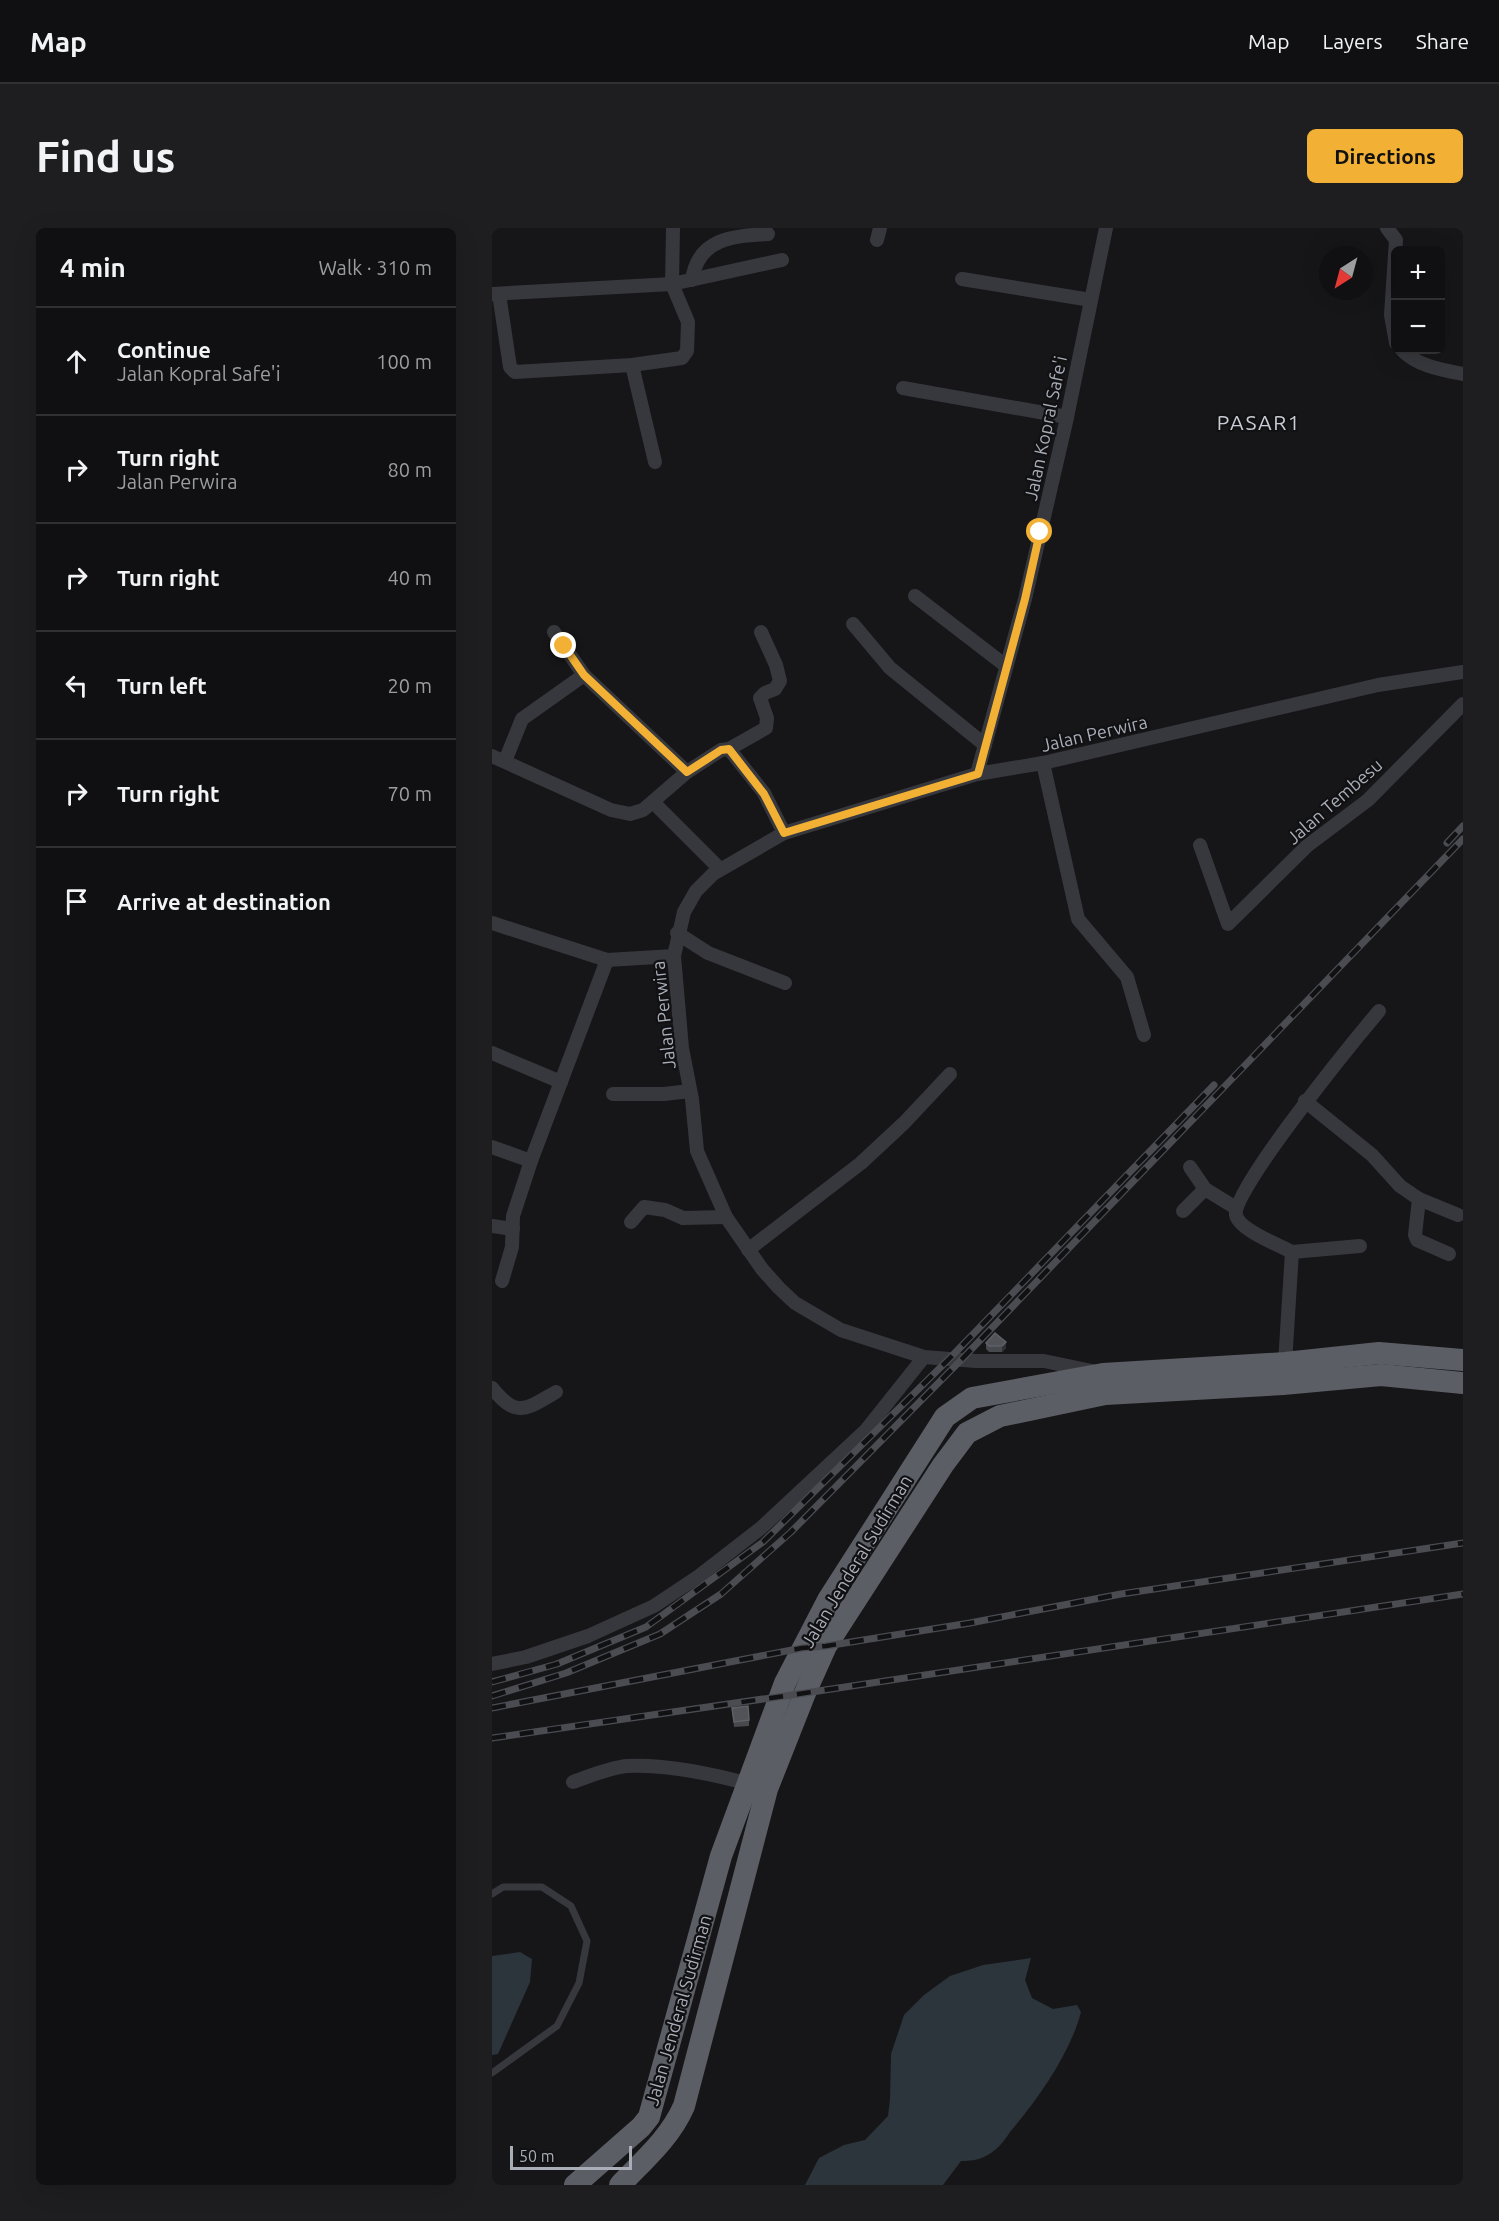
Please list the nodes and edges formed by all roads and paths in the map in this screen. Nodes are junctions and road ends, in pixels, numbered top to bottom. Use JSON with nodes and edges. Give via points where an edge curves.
{"nodes":[{"id":1,"x":673,"y":228,"type":"edge"},
{"id":2,"x":1106,"y":228,"type":"edge"},
{"id":3,"x":1386,"y":228,"type":"edge"},
{"id":4,"x":768,"y":234,"type":"dead end"},
{"id":5,"x":782,"y":260,"type":"dead end"},
{"id":6,"x":962,"y":279,"type":"dead end"},
{"id":7,"x":692,"y":280,"type":"junction"},
{"id":8,"x":672,"y":284,"type":"junction"},
{"id":9,"x":495,"y":294,"type":"edge"},
{"id":10,"x":1091,"y":300,"type":"junction"},
{"id":11,"x":1392,"y":300,"type":"edge"},
{"id":12,"x":1406,"y":354,"type":"edge"},
{"id":13,"x":632,"y":366,"type":"junction"},
{"id":14,"x":1463,"y":374,"type":"edge"},
{"id":15,"x":903,"y":388,"type":"dead end"},
{"id":16,"x":1067,"y":417,"type":"junction"},
{"id":17,"x":655,"y":462,"type":"dead end"},
{"id":18,"x":915,"y":596,"type":"dead end"},
{"id":19,"x":853,"y":624,"type":"dead end"},
{"id":20,"x":554,"y":632,"type":"dead end"},
{"id":21,"x":761,"y":632,"type":"dead end"},
{"id":22,"x":1006,"y":666,"type":"junction"},
{"id":23,"x":1463,"y":672,"type":"edge"},
{"id":24,"x":584,"y":675,"type":"junction"},
{"id":25,"x":1463,"y":704,"type":"edge"},
{"id":26,"x":985,"y":745,"type":"junction"},
{"id":27,"x":729,"y":749,"type":"junction"},
{"id":28,"x":499,"y":759,"type":"edge"},
{"id":29,"x":1043,"y":763,"type":"junction"},
{"id":30,"x":687,"y":772,"type":"junction"},
{"id":31,"x":978,"y":774,"type":"junction"},
{"id":32,"x":653,"y":802,"type":"junction"},
{"id":33,"x":784,"y":833,"type":"junction"},
{"id":34,"x":1200,"y":845,"type":"dead end"},
{"id":35,"x":720,"y":869,"type":"junction"},
{"id":36,"x":492,"y":923,"type":"edge"},
{"id":37,"x":677,"y":933,"type":"junction"},
{"id":38,"x":674,"y":956,"type":"junction"},
{"id":39,"x":607,"y":960,"type":"junction"},
{"id":40,"x":785,"y":983,"type":"dead end"},
{"id":41,"x":1379,"y":1011,"type":"dead end"},
{"id":42,"x":1144,"y":1035,"type":"dead end"},
{"id":43,"x":492,"y":1053,"type":"edge"},
{"id":44,"x":950,"y":1074,"type":"dead end"},
{"id":45,"x":561,"y":1082,"type":"junction"},
{"id":46,"x":690,"y":1091,"type":"junction"},
{"id":47,"x":613,"y":1094,"type":"dead end"},
{"id":48,"x":1305,"y":1101,"type":"junction"},
{"id":49,"x":492,"y":1147,"type":"edge"},
{"id":50,"x":531,"y":1161,"type":"junction"},
{"id":51,"x":1190,"y":1167,"type":"dead end"},
{"id":52,"x":1205,"y":1189,"type":"junction"},
{"id":53,"x":1419,"y":1199,"type":"junction"},
{"id":54,"x":1236,"y":1208,"type":"junction"},
{"id":55,"x":1184,"y":1211,"type":"dead end"},
{"id":56,"x":1458,"y":1215,"type":"dead end"},
{"id":57,"x":726,"y":1217,"type":"junction"},
{"id":58,"x":631,"y":1221,"type":"dead end"},
{"id":59,"x":492,"y":1226,"type":"edge"},
{"id":60,"x":513,"y":1229,"type":"junction"},
{"id":61,"x":1360,"y":1246,"type":"dead end"},
{"id":62,"x":748,"y":1250,"type":"junction"},
{"id":63,"x":1292,"y":1252,"type":"junction"},
{"id":64,"x":1449,"y":1254,"type":"dead end"},
{"id":65,"x":502,"y":1281,"type":"dead end"},
{"id":66,"x":924,"y":1357,"type":"junction"},
{"id":67,"x":1463,"y":1360,"type":"edge"},
{"id":68,"x":1285,"y":1363,"type":"junction"},
{"id":69,"x":1463,"y":1383,"type":"edge"},
{"id":70,"x":1104,"y":1384,"type":"junction"},
{"id":71,"x":492,"y":1388,"type":"edge"},
{"id":72,"x":556,"y":1392,"type":"dead end"},
{"id":73,"x":494,"y":1660,"type":"edge"},
{"id":74,"x":573,"y":1782,"type":"dead end"},
{"id":75,"x":757,"y":1786,"type":"junction"},
{"id":76,"x":492,"y":1894,"type":"edge"},
{"id":77,"x":492,"y":2073,"type":"edge"},
{"id":78,"x":575,"y":2185,"type":"edge"},
{"id":79,"x":620,"y":2185,"type":"edge"}],
"edges":[{"from":1,"to":8,"type":"street"},
{"from":2,"to":10,"type":"street","name":"Jalan Kopral Safe'i"},
{"from":3,"to":11,"type":"street","via":[[1396,240]]},
{"from":4,"to":7,"type":"street","via":[[733,236],[712,245],[694,265]]},
{"from":5,"to":7,"type":"street"},
{"from":6,"to":10,"type":"street"},
{"from":7,"to":8,"type":"street"},
{"from":8,"to":9,"type":"street"},
{"from":8,"to":13,"type":"street","via":[[688,322],[687,351],[682,358]]},
{"from":9,"to":13,"type":"street","via":[[513,371]]},
{"from":10,"to":16,"type":"street","name":"Jalan Kopral Safe'i"},
{"from":12,"to":14,"type":"street","via":[[1431,367]]},
{"from":13,"to":17,"type":"street"},
{"from":15,"to":16,"type":"street"},
{"from":16,"to":22,"type":"street","name":"Jalan Kopral Safe'i"},
{"from":18,"to":22,"type":"street"},
{"from":19,"to":26,"type":"street","via":[[890,668]]},
{"from":20,"to":24,"type":"street"},
{"from":21,"to":27,"type":"street","via":[[780,681],[760,698],[766,728]]},
{"from":22,"to":26,"type":"street","name":"Jalan Kopral Safe'i"},
{"from":23,"to":29,"type":"street","name":"Jalan Perwira","via":[[1378,685]]},
{"from":24,"to":28,"type":"street","via":[[522,719]]},
{"from":24,"to":30,"type":"street"},
{"from":25,"to":34,"type":"street","name":"Jalan Tembesu","via":[[1368,800],[1307,846],[1228,924]]},
{"from":26,"to":31,"type":"street","name":"Jalan Kopral Safe'i"},
{"from":27,"to":30,"type":"street"},
{"from":27,"to":33,"type":"street","via":[[764,794]]},
{"from":28,"to":32,"type":"street","via":[[618,812],[636,813]]},
{"from":29,"to":31,"type":"street","name":"Jalan Perwira"},
{"from":29,"to":42,"type":"street","via":[[1078,919],[1127,977]]},
{"from":30,"to":32,"type":"street"},
{"from":31,"to":33,"type":"street","name":"Jalan Perwira"},
{"from":32,"to":35,"type":"street"},
{"from":33,"to":35,"type":"street","name":"Jalan Perwira"},
{"from":35,"to":37,"type":"street","name":"Jalan Perwira","via":[[696,891]]},
{"from":36,"to":39,"type":"street"},
{"from":37,"to":38,"type":"street","name":"Jalan Perwira"},
{"from":37,"to":40,"type":"street","via":[[699,949]]},
{"from":38,"to":39,"type":"street"},
{"from":38,"to":46,"type":"street","name":"Jalan Perwira"},
{"from":39,"to":45,"type":"street"},
{"from":41,"to":48,"type":"street"},
{"from":43,"to":45,"type":"street"},
{"from":44,"to":62,"type":"street","via":[[861,1163]]},
{"from":45,"to":50,"type":"street"},
{"from":46,"to":47,"type":"street"},
{"from":46,"to":57,"type":"street","name":"Jalan Perwira","via":[[698,1151]]},
{"from":48,"to":53,"type":"street"},
{"from":48,"to":54,"type":"street"},
{"from":49,"to":50,"type":"street"},
{"from":50,"to":60,"type":"street","via":[[513,1216]]},
{"from":51,"to":52,"type":"street"},
{"from":52,"to":54,"type":"street"},
{"from":52,"to":55,"type":"street"},
{"from":53,"to":56,"type":"street"},
{"from":53,"to":64,"type":"street","via":[[1417,1240]]},
{"from":54,"to":63,"type":"street","via":[[1237,1219],[1244,1227]]},
{"from":57,"to":58,"type":"street","via":[[683,1218],[644,1207]]},
{"from":57,"to":62,"type":"street","name":"Jalan Perwira"},
{"from":59,"to":60,"type":"street"},
{"from":60,"to":65,"type":"street"},
{"from":61,"to":63,"type":"street"},
{"from":62,"to":66,"type":"street","name":"Jalan Perwira","via":[[795,1303],[841,1330]]},
{"from":63,"to":68,"type":"street"},
{"from":66,"to":70,"type":"street","name":"Jalan Perwira","via":[[1044,1360]]},
{"from":66,"to":73,"type":"street","via":[[866,1430],[761,1528],[699,1576],[654,1606],[588,1636],[526,1657]]},
{"from":67,"to":68,"type":"highway","name":"Jalan Jenderal Sudirman","via":[[1379,1353]]},
{"from":68,"to":70,"type":"highway","name":"Jalan Jenderal Sudirman"},
{"from":69,"to":70,"type":"highway","name":"Jalan Jenderal Sudirman","via":[[1381,1375],[1283,1384]]},
{"from":70,"to":75,"type":"highway","name":"Jalan Jenderal Sudirman","via":[[972,1398],[945,1417],[828,1600],[802,1648],[785,1683]]},
{"from":71,"to":72,"type":"street","via":[[513,1408],[524,1408]]},
{"from":74,"to":75,"type":"street","via":[[627,1766],[677,1769]]},
{"from":75,"to":78,"type":"highway","name":"Jalan Jenderal Sudirman","via":[[721,1856],[649,2116]]},
{"from":75,"to":79,"type":"highway","name":"Jalan Jenderal Sudirman","via":[[684,2106],[663,2141]]},
{"from":76,"to":77,"type":"lane","via":[[503,1887],[542,1887],[571,1906],[588,1941],[579,1983],[557,2026]]}]}
